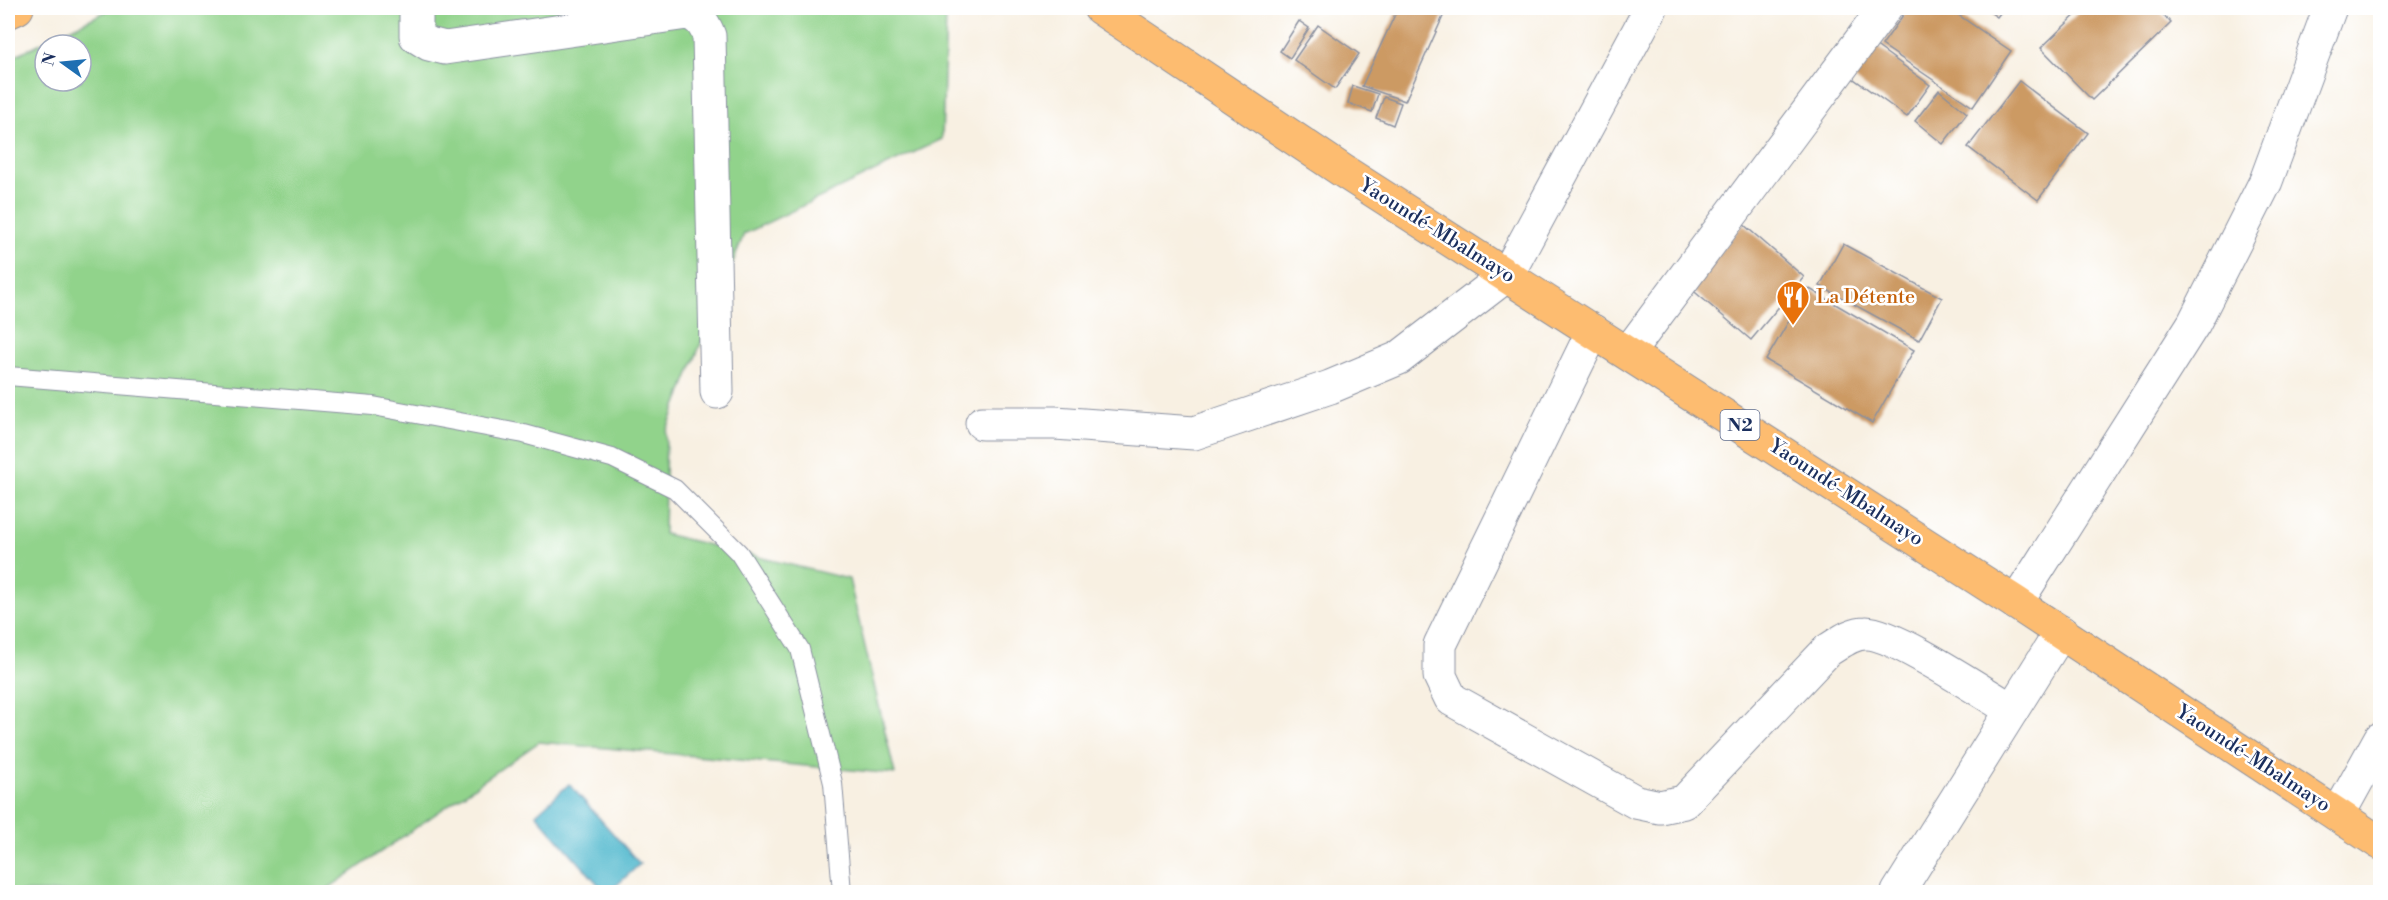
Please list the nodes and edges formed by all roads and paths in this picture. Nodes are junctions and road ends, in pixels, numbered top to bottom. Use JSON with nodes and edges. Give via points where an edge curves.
{"nodes":[{"id":1,"x":17,"y":8,"type":"edge"},
{"id":2,"x":416,"y":8,"type":"edge"},
{"id":3,"x":1100,"y":8,"type":"edge"},
{"id":4,"x":1651,"y":8,"type":"edge"},
{"id":5,"x":1885,"y":8,"type":"edge"},
{"id":6,"x":2330,"y":8,"type":"edge"},
{"id":7,"x":8,"y":12,"type":"edge"},
{"id":8,"x":1507,"y":275,"type":"junction"},
{"id":9,"x":1593,"y":331,"type":"junction"},
{"id":10,"x":1628,"y":353,"type":"junction"},
{"id":11,"x":8,"y":376,"type":"edge"},
{"id":12,"x":717,"y":392,"type":"dead end"},
{"id":13,"x":982,"y":423,"type":"dead end"},
{"id":14,"x":2016,"y":603,"type":"junction"},
{"id":15,"x":2061,"y":632,"type":"junction"},
{"id":16,"x":2012,"y":710,"type":"junction"},
{"id":17,"x":2380,"y":739,"type":"edge"},
{"id":18,"x":2338,"y":815,"type":"junction"},
{"id":19,"x":2380,"y":843,"type":"edge"},
{"id":20,"x":842,"y":892,"type":"edge"},
{"id":21,"x":1898,"y":892,"type":"edge"}],
"edges":[{"from":1,"to":7,"type":"highway"},
{"from":2,"to":12,"type":"street","via":[[416,36],[445,48],[687,13],[705,24],[709,36]]},
{"from":3,"to":8,"type":"highway","name":"Yaoundé-Mbalmayo","number":"N2","via":[[1342,171]]},
{"from":4,"to":8,"type":"street"},
{"from":5,"to":10,"type":"street"},
{"from":6,"to":14,"type":"street","via":[[2266,181],[2194,323]]},
{"from":8,"to":9,"type":"highway","name":"Yaoundé-Mbalmayo","number":"N2"},
{"from":8,"to":13,"type":"street","via":[[1399,358],[1330,387],[1194,433],[1055,423]]},
{"from":9,"to":10,"type":"highway","name":"Yaoundé-Mbalmayo","number":"N2"},
{"from":9,"to":16,"type":"street","via":[[1440,645],[1440,676],[1451,699],[1636,802],[1660,807],[1684,802],[1828,650],[1848,637],[1867,633],[1898,643]]},
{"from":10,"to":14,"type":"highway","name":"Yaoundé-Mbalmayo","number":"N2"},
{"from":11,"to":20,"type":"lane","via":[[373,406],[524,434],[612,458],[675,489],[739,553],[800,649],[832,783]]},
{"from":14,"to":15,"type":"highway","name":"Yaoundé-Mbalmayo","number":"N2"},
{"from":15,"to":16,"type":"street"},
{"from":15,"to":18,"type":"highway","name":"Yaoundé-Mbalmayo","number":"N2"},
{"from":16,"to":21,"type":"street"},
{"from":17,"to":18,"type":"street"},
{"from":18,"to":19,"type":"highway","name":"Yaoundé-Mbalmayo","number":"N2"}]}
